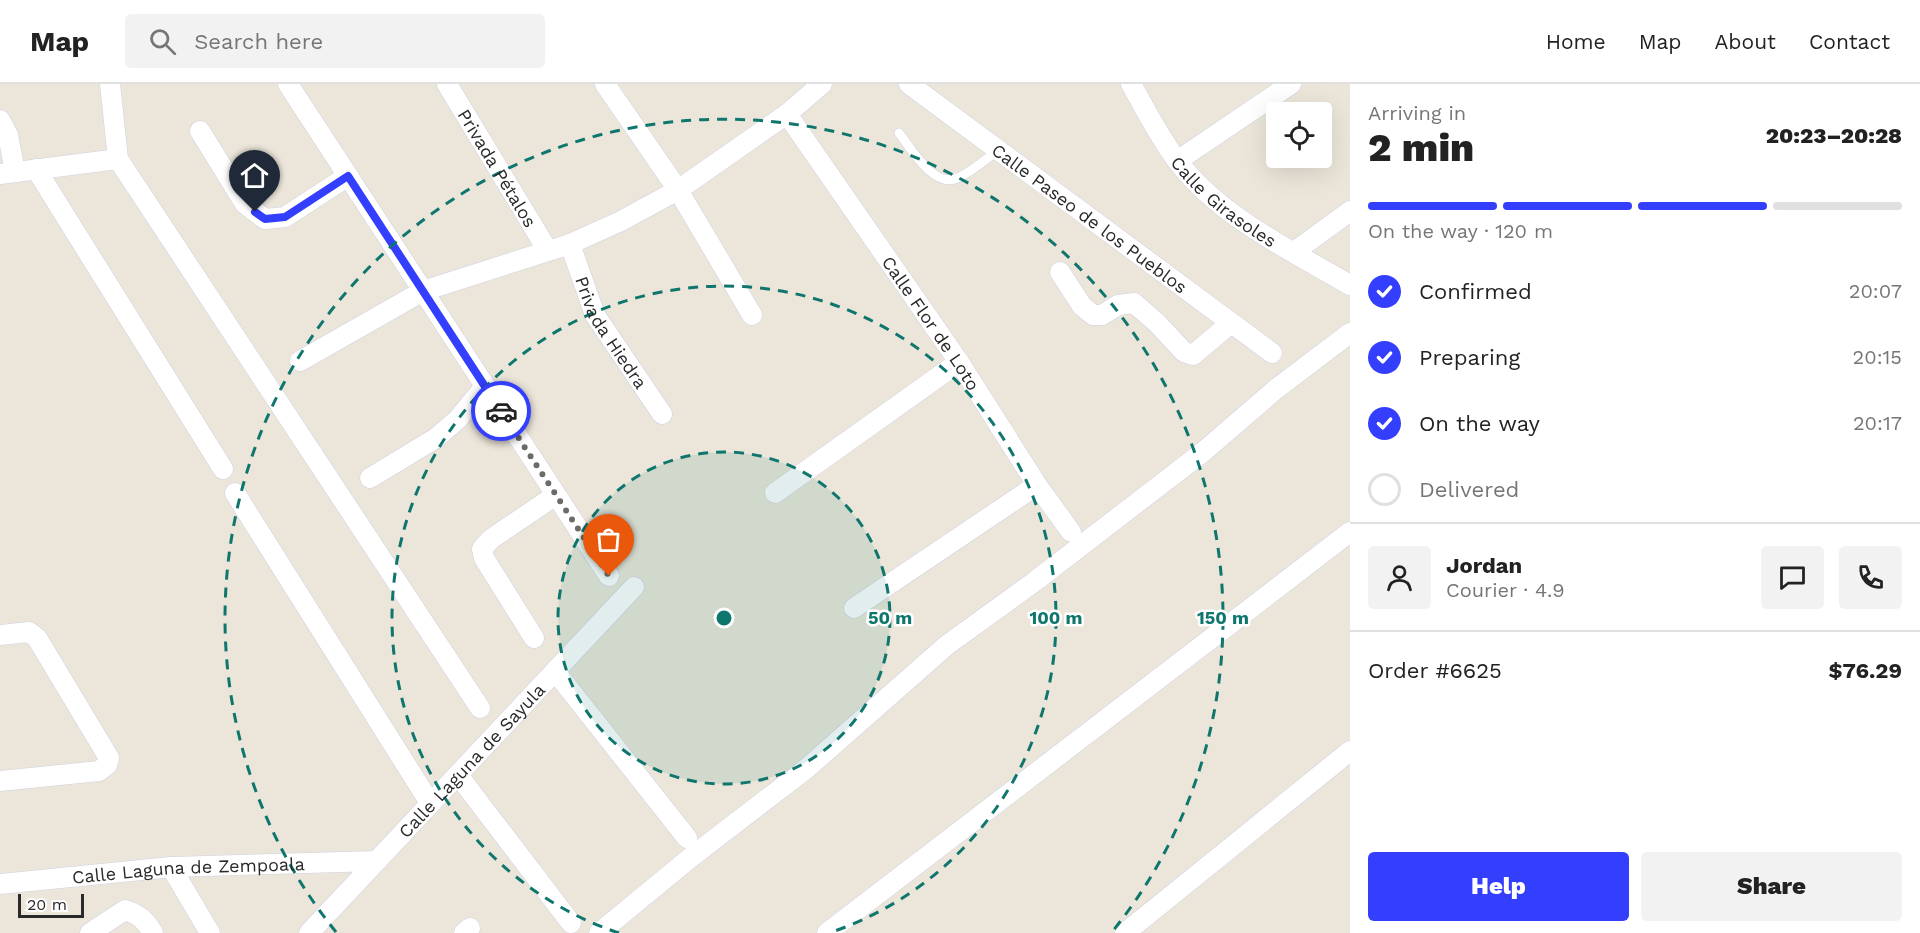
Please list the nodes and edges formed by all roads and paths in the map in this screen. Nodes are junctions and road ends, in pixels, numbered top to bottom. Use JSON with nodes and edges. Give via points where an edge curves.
{"nodes":[{"id":1,"x":110,"y":84,"type":"edge"},
{"id":2,"x":288,"y":84,"type":"edge"},
{"id":3,"x":447,"y":84,"type":"edge"},
{"id":4,"x":605,"y":84,"type":"edge"},
{"id":5,"x":909,"y":84,"type":"edge"},
{"id":6,"x":1131,"y":84,"type":"edge"},
{"id":7,"x":1291,"y":84,"type":"edge"},
{"id":8,"x":819,"y":85,"type":"edge"},
{"id":9,"x":787,"y":114,"type":"junction"},
{"id":10,"x":0,"y":120,"type":"edge"},
{"id":11,"x":200,"y":131,"type":"dead end"},
{"id":12,"x":899,"y":133,"type":"dead end"},
{"id":13,"x":999,"y":150,"type":"junction"},
{"id":14,"x":118,"y":159,"type":"junction"},
{"id":15,"x":1177,"y":161,"type":"junction"},
{"id":16,"x":36,"y":169,"type":"junction"},
{"id":17,"x":8,"y":173,"type":"edge"},
{"id":18,"x":348,"y":176,"type":"junction"},
{"id":19,"x":678,"y":190,"type":"junction"},
{"id":20,"x":1350,"y":211,"type":"edge"},
{"id":21,"x":570,"y":243,"type":"junction"},
{"id":22,"x":548,"y":251,"type":"junction"},
{"id":23,"x":1294,"y":252,"type":"junction"},
{"id":24,"x":1060,"y":272,"type":"dead end"},
{"id":25,"x":1350,"y":285,"type":"edge"},
{"id":26,"x":423,"y":291,"type":"junction"},
{"id":27,"x":752,"y":315,"type":"dead end"},
{"id":28,"x":1231,"y":323,"type":"junction"},
{"id":29,"x":1350,"y":333,"type":"edge"},
{"id":30,"x":1272,"y":353,"type":"dead end"},
{"id":31,"x":300,"y":361,"type":"dead end"},
{"id":32,"x":959,"y":362,"type":"junction"},
{"id":33,"x":485,"y":386,"type":"junction"},
{"id":34,"x":662,"y":414,"type":"dead end"},
{"id":35,"x":223,"y":469,"type":"dead end"},
{"id":36,"x":370,"y":478,"type":"dead end"},
{"id":37,"x":1037,"y":485,"type":"junction"},
{"id":38,"x":235,"y":493,"type":"dead end"},
{"id":39,"x":775,"y":493,"type":"dead end"},
{"id":40,"x":556,"y":495,"type":"junction"},
{"id":41,"x":1071,"y":532,"type":"dead end"},
{"id":42,"x":1350,"y":532,"type":"edge"},
{"id":43,"x":609,"y":576,"type":"dead end"},
{"id":44,"x":634,"y":587,"type":"dead end"},
{"id":45,"x":854,"y":608,"type":"dead end"},
{"id":46,"x":0,"y":635,"type":"edge"},
{"id":47,"x":534,"y":638,"type":"dead end"},
{"id":48,"x":555,"y":671,"type":"junction"},
{"id":49,"x":480,"y":708,"type":"dead end"},
{"id":50,"x":1350,"y":751,"type":"edge"},
{"id":51,"x":458,"y":775,"type":"junction"},
{"id":52,"x":0,"y":781,"type":"edge"},
{"id":53,"x":430,"y":803,"type":"junction"},
{"id":54,"x":687,"y":838,"type":"dead end"},
{"id":55,"x":377,"y":861,"type":"junction"},
{"id":56,"x":171,"y":867,"type":"junction"},
{"id":57,"x":0,"y":884,"type":"edge"},
{"id":58,"x":571,"y":923,"type":"dead end"},
{"id":59,"x":90,"y":933,"type":"edge"},
{"id":60,"x":153,"y":933,"type":"edge"},
{"id":61,"x":210,"y":933,"type":"edge"},
{"id":62,"x":309,"y":933,"type":"edge"},
{"id":63,"x":599,"y":933,"type":"edge"},
{"id":64,"x":827,"y":933,"type":"edge"},
{"id":65,"x":1125,"y":933,"type":"edge"}],
"edges":[{"from":1,"to":14,"type":"street"},
{"from":2,"to":18,"type":"street"},
{"from":3,"to":22,"type":"street","name":"Privada Pétalos"},
{"from":4,"to":19,"type":"street"},
{"from":5,"to":13,"type":"street","name":"Calle Paseo de los Pueblos"},
{"from":6,"to":15,"type":"street","name":"Calle Girasoles"},
{"from":7,"to":15,"type":"street"},
{"from":8,"to":9,"type":"street"},
{"from":9,"to":19,"type":"street"},
{"from":9,"to":32,"type":"street","name":"Calle Flor de Loto"},
{"from":10,"to":17,"type":"street","via":[[8,135]]},
{"from":11,"to":18,"type":"street","via":[[245,204],[265,219],[285,217]]},
{"from":12,"to":13,"type":"lane","via":[[923,166],[940,178],[954,179]]},
{"from":13,"to":28,"type":"street","name":"Calle Paseo de los Pueblos"},
{"from":14,"to":16,"type":"street"},
{"from":14,"to":49,"type":"street"},
{"from":15,"to":23,"type":"street","name":"Calle Girasoles","via":[[1238,218]]},
{"from":16,"to":17,"type":"street"},
{"from":16,"to":35,"type":"street"},
{"from":18,"to":26,"type":"street"},
{"from":19,"to":21,"type":"street"},
{"from":19,"to":27,"type":"street"},
{"from":20,"to":23,"type":"street"},
{"from":21,"to":22,"type":"street"},
{"from":21,"to":34,"type":"street","name":"Privada Hiedra","via":[[595,315]]},
{"from":22,"to":26,"type":"street"},
{"from":23,"to":25,"type":"street","name":"Calle Girasoles"},
{"from":24,"to":28,"type":"street","via":[[1082,306],[1093,315],[1134,303],[1184,352],[1193,355]]},
{"from":26,"to":31,"type":"street"},
{"from":26,"to":33,"type":"street"},
{"from":28,"to":30,"type":"street","name":"Calle Paseo de los Pueblos"},
{"from":29,"to":63,"type":"street","via":[[1276,389],[1203,452],[947,645],[806,769]]},
{"from":32,"to":37,"type":"street","name":"Calle Flor de Loto"},
{"from":32,"to":39,"type":"street"},
{"from":33,"to":36,"type":"street","via":[[436,438]]},
{"from":33,"to":40,"type":"street"},
{"from":37,"to":41,"type":"street","name":"Calle Flor de Loto"},
{"from":37,"to":45,"type":"street"},
{"from":38,"to":53,"type":"street"},
{"from":40,"to":43,"type":"street"},
{"from":40,"to":47,"type":"street","via":[[482,549]]},
{"from":42,"to":64,"type":"street"},
{"from":44,"to":48,"type":"street","name":"Calle Laguna de Sayula"},
{"from":46,"to":52,"type":"street","via":[[29,632],[36,638],[109,758],[99,771]]},
{"from":48,"to":51,"type":"street","name":"Calle Laguna de Sayula"},
{"from":48,"to":54,"type":"street"},
{"from":50,"to":65,"type":"street"},
{"from":51,"to":53,"type":"street","name":"Calle Laguna de Sayula"},
{"from":51,"to":58,"type":"street"},
{"from":53,"to":55,"type":"street","name":"Calle Laguna de Sayula"},
{"from":55,"to":56,"type":"street","name":"Calle Laguna de Zempoala"},
{"from":55,"to":62,"type":"street","name":"Calle Laguna de Sayula"},
{"from":56,"to":57,"type":"street","name":"Calle Laguna de Zempoala"},
{"from":56,"to":61,"type":"street"},
{"from":59,"to":60,"type":"street","via":[[125,910],[145,920]]}]}
